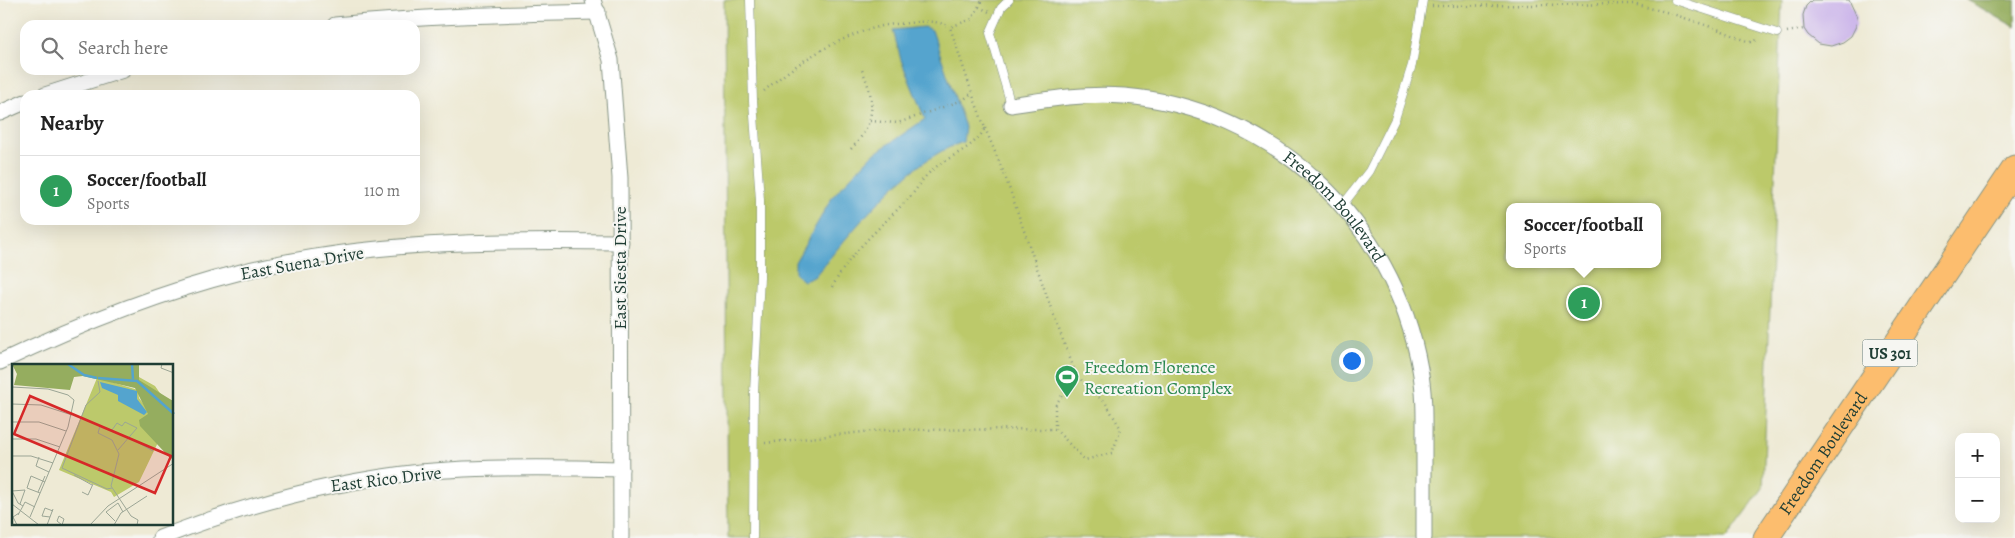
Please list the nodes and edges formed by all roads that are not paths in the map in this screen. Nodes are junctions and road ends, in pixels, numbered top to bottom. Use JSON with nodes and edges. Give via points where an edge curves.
{"nodes":[{"id":1,"x":750,"y":0,"type":"edge"},
{"id":2,"x":1009,"y":0,"type":"edge"},
{"id":3,"x":1675,"y":0,"type":"edge"},
{"id":4,"x":1423,"y":3,"type":"edge"},
{"id":5,"x":596,"y":6,"type":"edge"},
{"id":6,"x":384,"y":20,"type":"edge"},
{"id":7,"x":1777,"y":34,"type":"road end"},
{"id":8,"x":107,"y":75,"type":"edge"},
{"id":9,"x":61,"y":90,"type":"edge"},
{"id":10,"x":20,"y":104,"type":"edge"},
{"id":11,"x":1011,"y":105,"type":"joint"},
{"id":12,"x":0,"y":113,"type":"edge"},
{"id":13,"x":2015,"y":168,"type":"edge"},
{"id":14,"x":1342,"y":206,"type":"junction"},
{"id":15,"x":620,"y":242,"type":"junction"},
{"id":16,"x":0,"y":362,"type":"edge"},
{"id":17,"x":621,"y":469,"type":"junction"},
{"id":18,"x":160,"y":538,"type":"edge"},
{"id":19,"x":621,"y":538,"type":"edge"},
{"id":20,"x":753,"y":538,"type":"edge"},
{"id":21,"x":1424,"y":538,"type":"edge"},
{"id":22,"x":1766,"y":538,"type":"edge"}],
"edges":[{"from":1,"to":20,"type":"lane","via":[[760,200]]},
{"from":2,"to":11,"type":"lane","via":[[1001,8],[990,33]]},
{"from":3,"to":7,"type":"lane"},
{"from":4,"to":14,"type":"lane","via":[[1412,66],[1395,119],[1369,171]]},
{"from":5,"to":6,"type":"street"},
{"from":5,"to":15,"type":"street","name":"East Siesta Drive","via":[[614,80]]},
{"from":8,"to":9,"type":"street"},
{"from":10,"to":12,"type":"street"},
{"from":11,"to":14,"type":"street","name":"Freedom Boulevard","via":[[1092,95],[1156,100],[1187,108],[1235,126],[1272,145],[1301,166]]},
{"from":13,"to":22,"type":"highway","name":"Freedom Boulevard","number":"US 301"},
{"from":14,"to":21,"type":"street","name":"Freedom Boulevard","via":[[1387,269],[1410,324],[1424,400]]},
{"from":15,"to":16,"type":"street","name":"East Suena Drive","via":[[431,244],[301,260],[241,272],[148,300],[108,314]]},
{"from":15,"to":17,"type":"street","name":"East Siesta Drive"},
{"from":17,"to":18,"type":"street","name":"East Rico Drive","via":[[421,472],[290,495],[244,507]]},
{"from":17,"to":19,"type":"street","name":"East Siesta Drive"}]}
